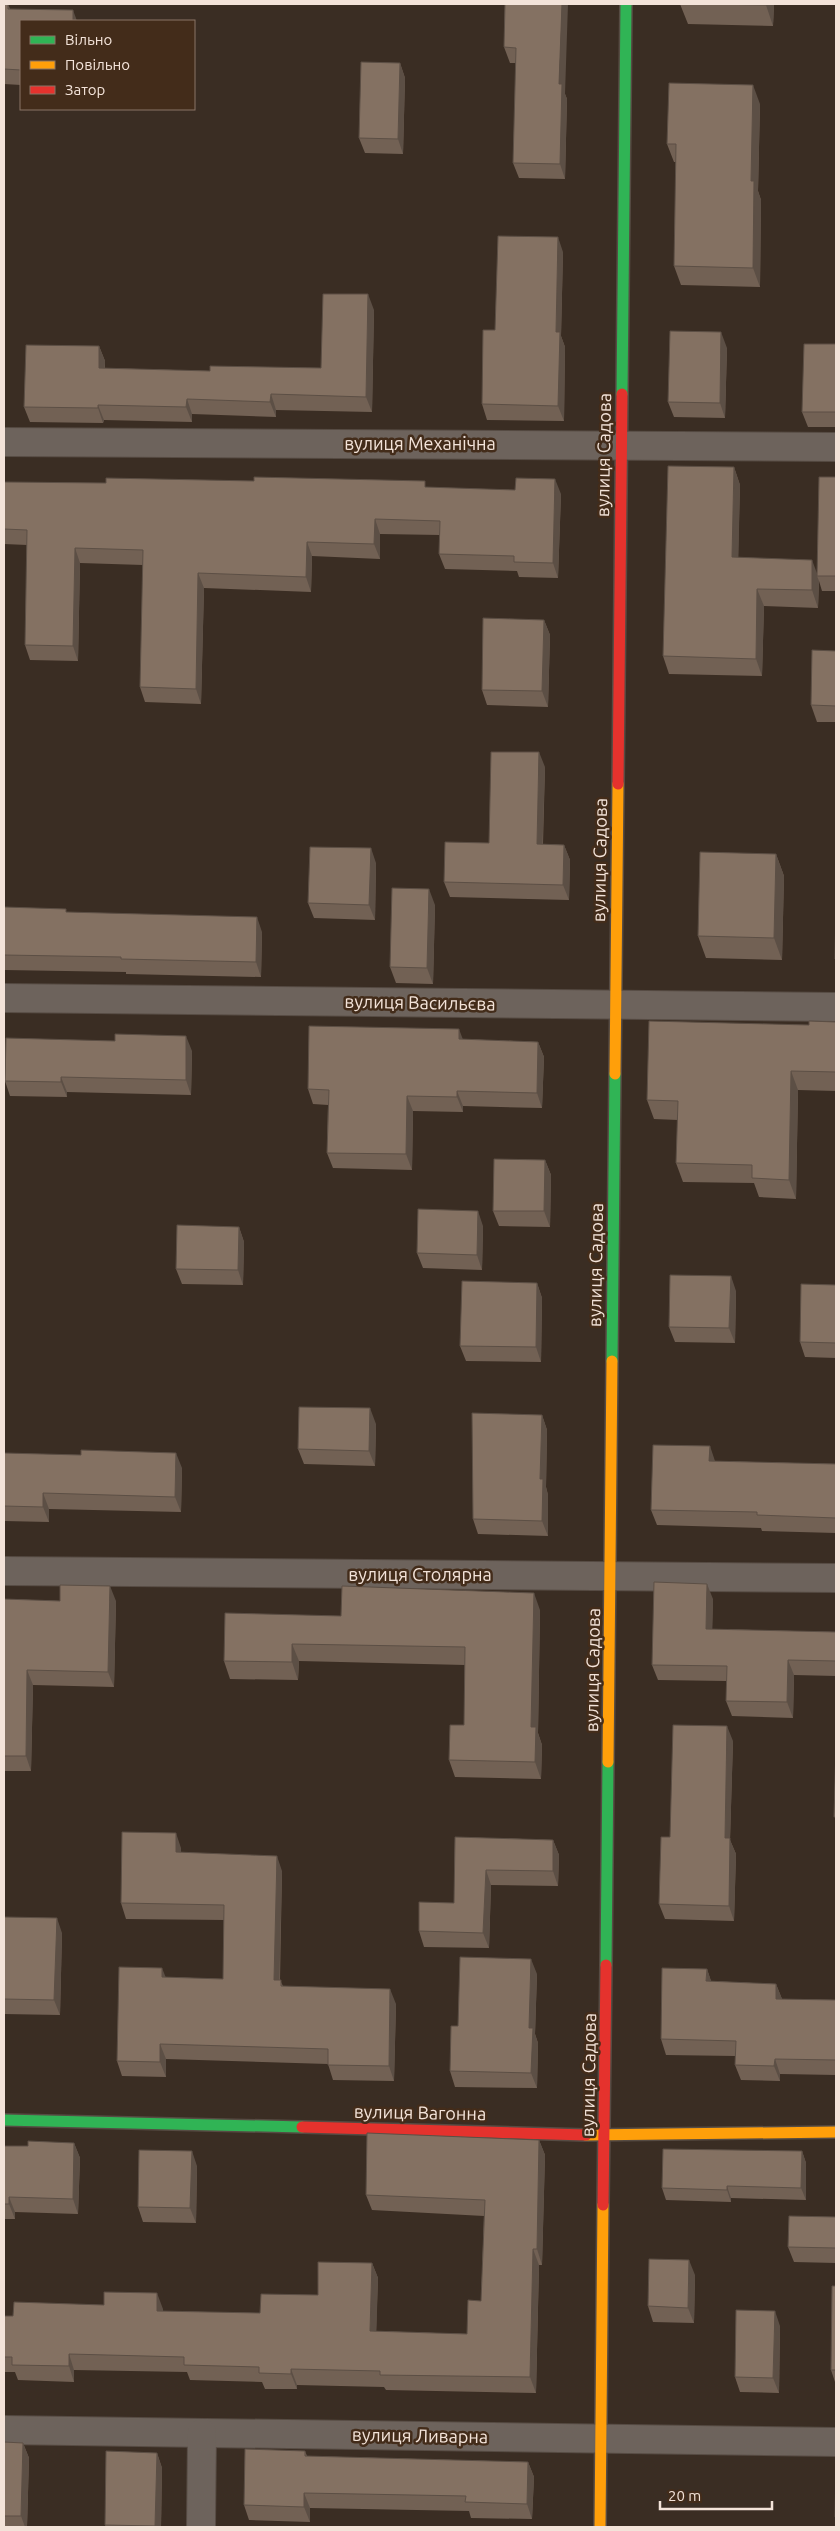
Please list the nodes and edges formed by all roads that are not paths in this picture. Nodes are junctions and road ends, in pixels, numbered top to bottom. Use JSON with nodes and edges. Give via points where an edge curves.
{"nodes":[{"id":1,"x":626,"y":4,"type":"edge"},
{"id":2,"x":4,"y":442,"type":"edge"},
{"id":3,"x":622,"y":446,"type":"junction"},
{"id":4,"x":836,"y":447,"type":"edge"},
{"id":5,"x":4,"y":998,"type":"edge"},
{"id":6,"x":616,"y":1005,"type":"junction"},
{"id":7,"x":836,"y":1007,"type":"edge"},
{"id":8,"x":4,"y":1572,"type":"edge"},
{"id":9,"x":611,"y":1576,"type":"junction"},
{"id":10,"x":836,"y":1578,"type":"edge"},
{"id":11,"x":4,"y":2120,"type":"edge"},
{"id":12,"x":836,"y":2132,"type":"edge"},
{"id":13,"x":606,"y":2135,"type":"junction"},
{"id":14,"x":4,"y":2430,"type":"edge"},
{"id":15,"x":202,"y":2433,"type":"junction"},
{"id":16,"x":603,"y":2439,"type":"junction"},
{"id":17,"x":836,"y":2442,"type":"edge"},
{"id":18,"x":201,"y":2527,"type":"edge"},
{"id":19,"x":600,"y":2527,"type":"edge"}],
"edges":[{"from":1,"to":3,"type":"street","name":"вулиця Садова"},
{"from":2,"to":3,"type":"street","name":"вулиця Механічна"},
{"from":3,"to":4,"type":"street","name":"вулиця Механічна"},
{"from":3,"to":6,"type":"street","name":"вулиця Садова"},
{"from":5,"to":6,"type":"street","name":"вулиця Васильєва"},
{"from":6,"to":7,"type":"street","name":"вулиця Васильєва"},
{"from":6,"to":9,"type":"street","name":"вулиця Садова"},
{"from":8,"to":9,"type":"street","name":"вулиця Столярна"},
{"from":9,"to":10,"type":"street","name":"вулиця Столярна"},
{"from":9,"to":13,"type":"street","name":"вулиця Садова"},
{"from":11,"to":13,"type":"street","name":"вулиця Вагонна"},
{"from":12,"to":13,"type":"street","name":"вулиця Вагонна"},
{"from":13,"to":16,"type":"street","name":"вулиця Садова"},
{"from":14,"to":15,"type":"street","name":"вулиця Ливарна"},
{"from":15,"to":16,"type":"street","name":"вулиця Ливарна"},
{"from":15,"to":18,"type":"street"},
{"from":16,"to":17,"type":"street","name":"вулиця Ливарна"},
{"from":16,"to":19,"type":"street","name":"вулиця Садова"}]}
